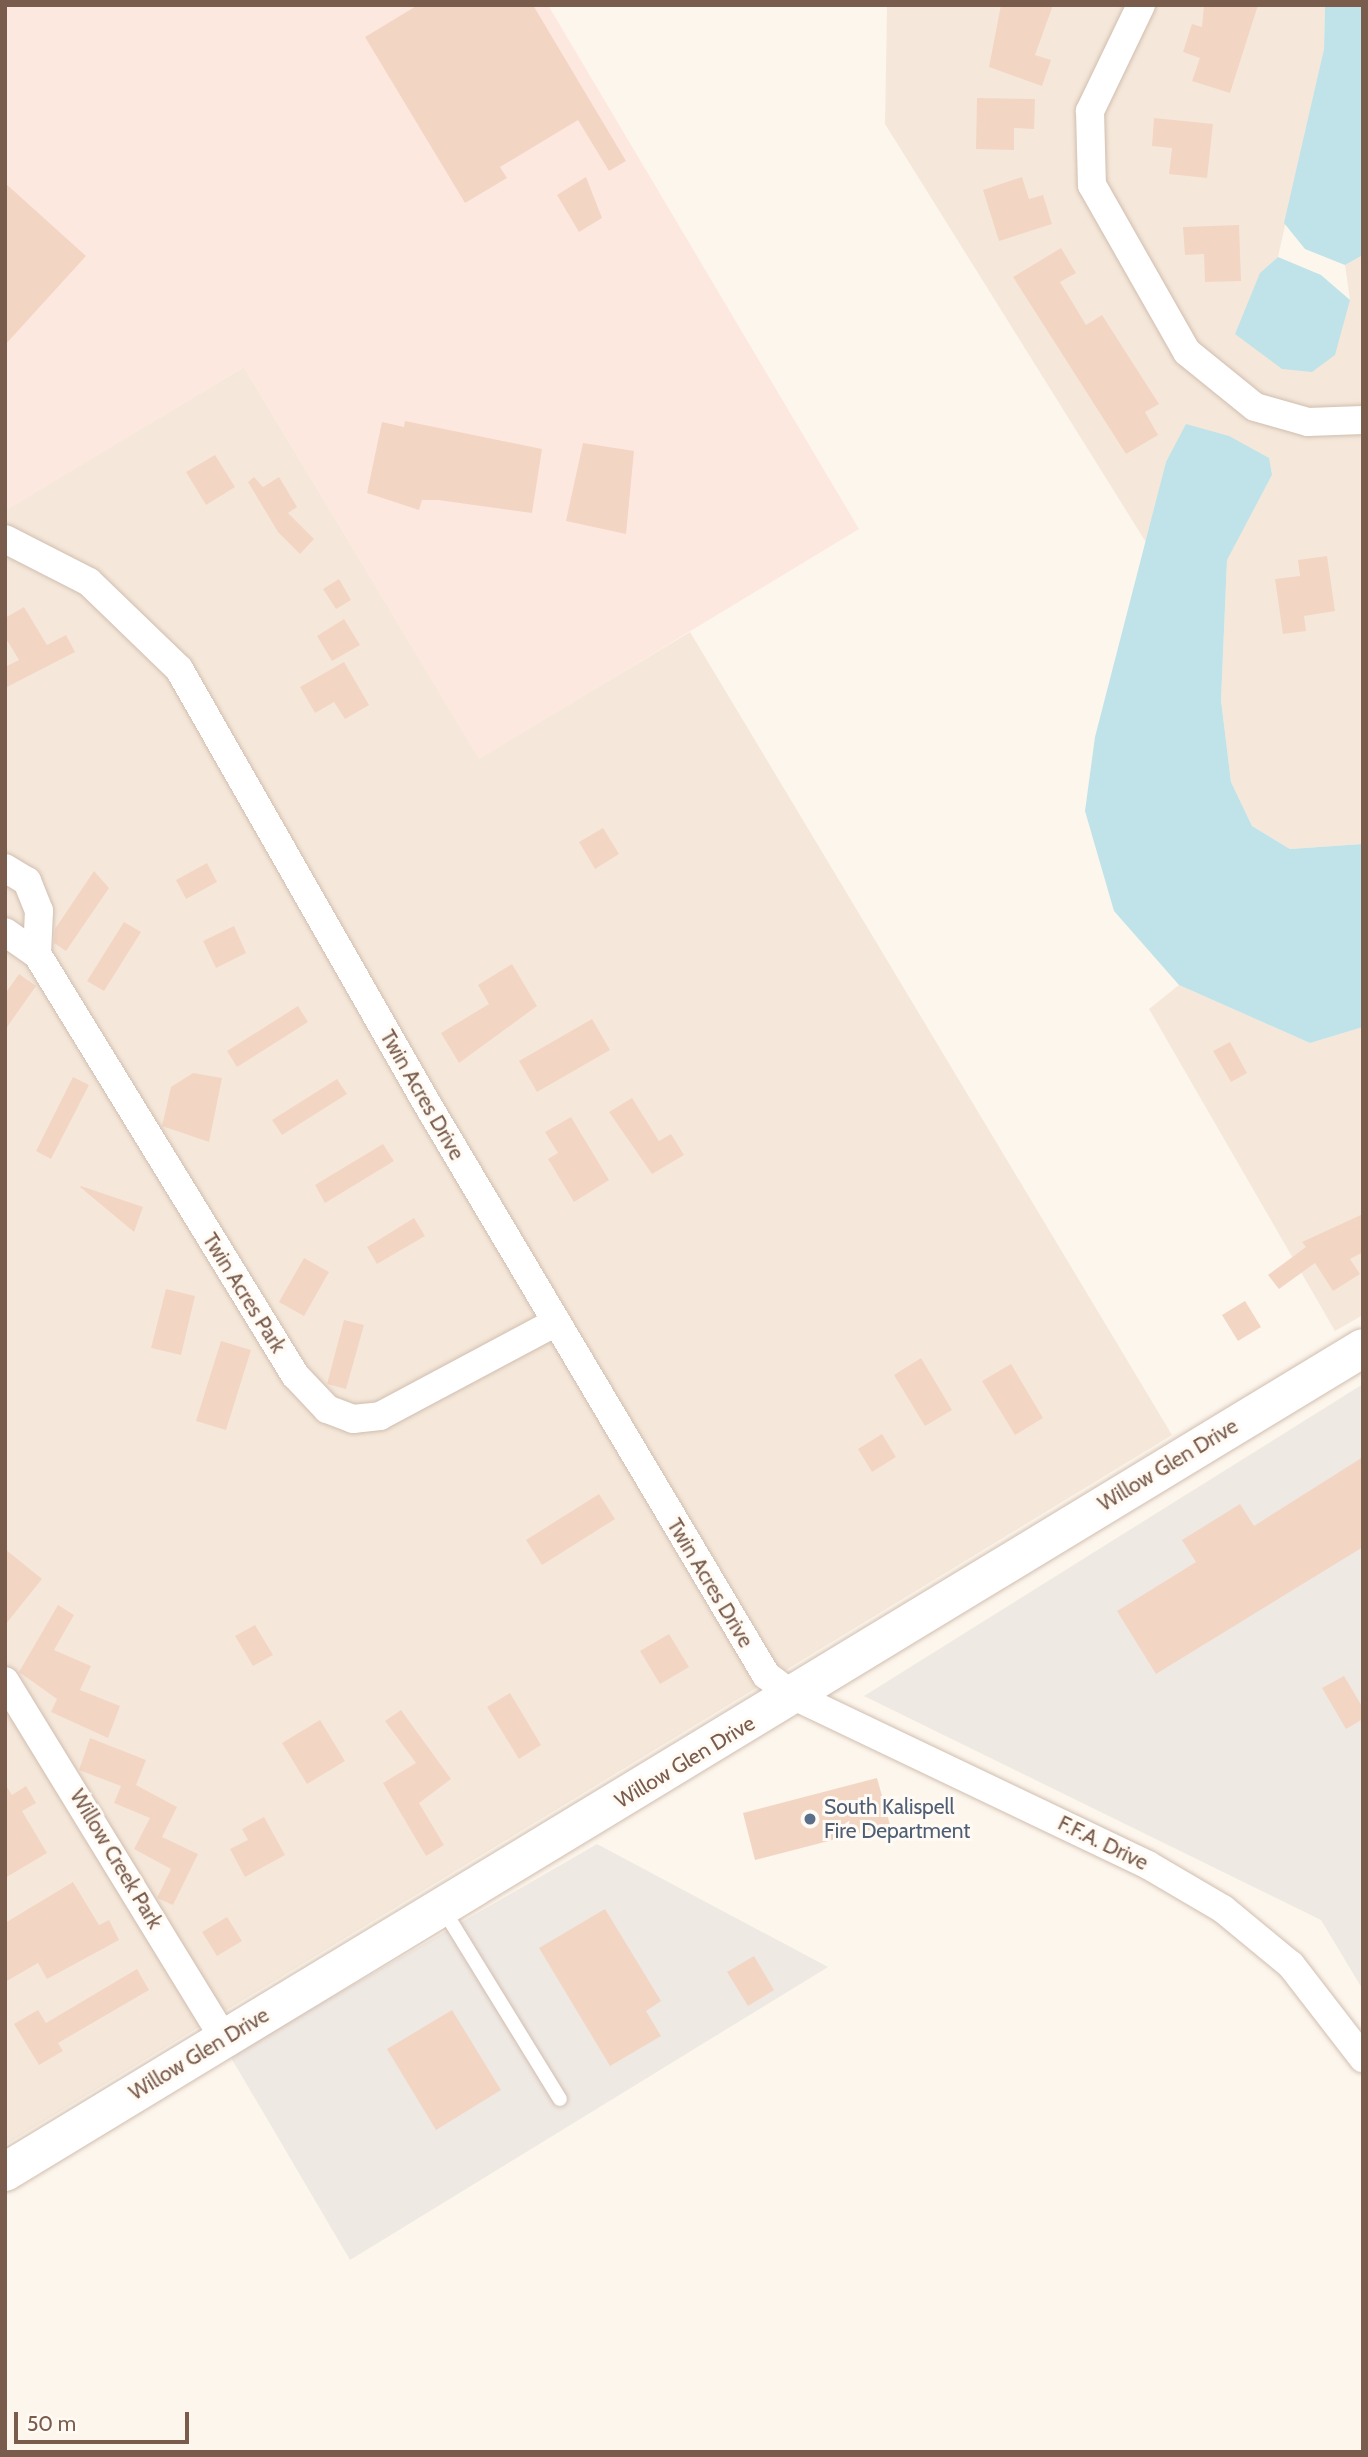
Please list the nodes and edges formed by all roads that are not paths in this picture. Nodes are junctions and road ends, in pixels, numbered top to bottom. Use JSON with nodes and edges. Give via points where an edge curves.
{"nodes":[{"id":1,"x":1142,"y":5,"type":"edge"},
{"id":2,"x":1363,"y":420,"type":"edge"},
{"id":3,"x":5,"y":539,"type":"edge"},
{"id":4,"x":5,"y":868,"type":"edge"},
{"id":5,"x":5,"y":932,"type":"edge"},
{"id":6,"x":37,"y":954,"type":"junction"},
{"id":7,"x":556,"y":1322,"type":"junction"},
{"id":8,"x":1363,"y":1348,"type":"edge"},
{"id":9,"x":5,"y":1681,"type":"edge"},
{"id":10,"x":794,"y":1696,"type":"junction"},
{"id":11,"x":442,"y":1908,"type":"junction"},
{"id":12,"x":223,"y":2039,"type":"junction"},
{"id":13,"x":1363,"y":2058,"type":"edge"},
{"id":14,"x":560,"y":2099,"type":"dead end"},
{"id":15,"x":5,"y":2172,"type":"edge"}],
"edges":[{"from":1,"to":2,"type":"street","via":[[1090,111],[1092,185],[1187,352],[1255,407],[1308,422]]},
{"from":3,"to":7,"type":"street","name":"Twin Acres Drive","via":[[89,582],[179,669]]},
{"from":4,"to":6,"type":"street","via":[[27,881],[39,911]]},
{"from":5,"to":6,"type":"street","name":"Twin Acres Park"},
{"from":6,"to":7,"type":"street","name":"Twin Acres Park","via":[[295,1375],[327,1409],[353,1419],[380,1416]]},
{"from":7,"to":10,"type":"street","name":"Twin Acres Drive","via":[[750,1652]]},
{"from":8,"to":10,"type":"main road","name":"Willow Glen Drive"},
{"from":9,"to":12,"type":"street","name":"Willow Creek Park"},
{"from":10,"to":11,"type":"main road","name":"Willow Glen Drive"},
{"from":10,"to":13,"type":"street","name":"F.F.A. Drive","via":[[1148,1864],[1223,1909],[1291,1965]]},
{"from":11,"to":12,"type":"main road","name":"Willow Glen Drive"},
{"from":11,"to":14,"type":"lane"},
{"from":12,"to":15,"type":"main road","name":"Willow Glen Drive"}]}
